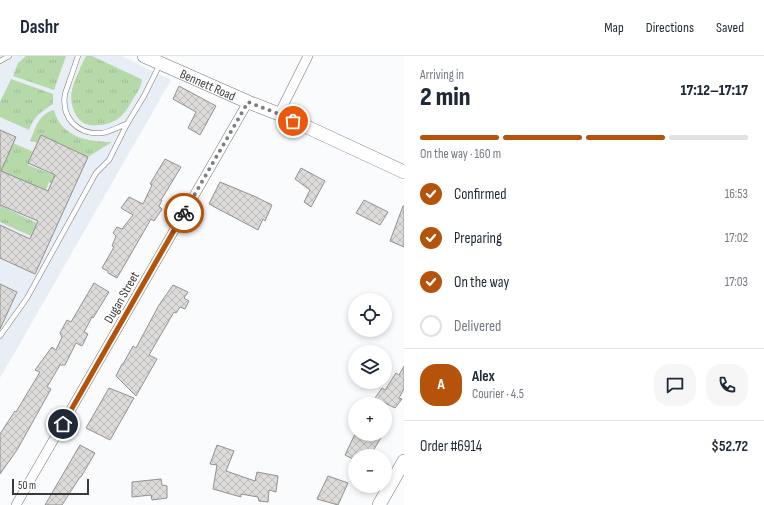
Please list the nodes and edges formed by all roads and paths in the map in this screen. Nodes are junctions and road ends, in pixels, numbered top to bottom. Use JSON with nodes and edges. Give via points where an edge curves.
{"nodes":[{"id":1,"x":9,"y":56,"type":"edge"},
{"id":2,"x":78,"y":56,"type":"edge"},
{"id":3,"x":144,"y":56,"type":"edge"},
{"id":4,"x":308,"y":56,"type":"edge"},
{"id":5,"x":0,"y":61,"type":"edge"},
{"id":6,"x":161,"y":64,"type":"junction"},
{"id":7,"x":248,"y":102,"type":"junction"},
{"id":8,"x":279,"y":114,"type":"junction"},
{"id":9,"x":127,"y":124,"type":"junction"},
{"id":10,"x":404,"y":172,"type":"edge"},
{"id":11,"x":0,"y":336,"type":"edge"},
{"id":12,"x":404,"y":461,"type":"edge"},
{"id":13,"x":16,"y":505,"type":"edge"},
{"id":14,"x":379,"y":505,"type":"edge"}],
"edges":[{"from":1,"to":5,"type":"lane"},
{"from":2,"to":9,"type":"lane","via":[[65,94],[67,115],[80,130],[97,133]]},
{"from":3,"to":6,"type":"street","name":"Bennett Road"},
{"from":4,"to":8,"type":"street"},
{"from":6,"to":7,"type":"street","name":"Bennett Road"},
{"from":6,"to":9,"type":"lane"},
{"from":7,"to":8,"type":"street","name":"Bennett Road"},
{"from":7,"to":13,"type":"street","name":"Dugan Street"},
{"from":8,"to":10,"type":"street","name":"Bennett Road"},
{"from":9,"to":11,"type":"lane","via":[[110,160],[96,173],[27,298]]},
{"from":12,"to":14,"type":"street"}]}
